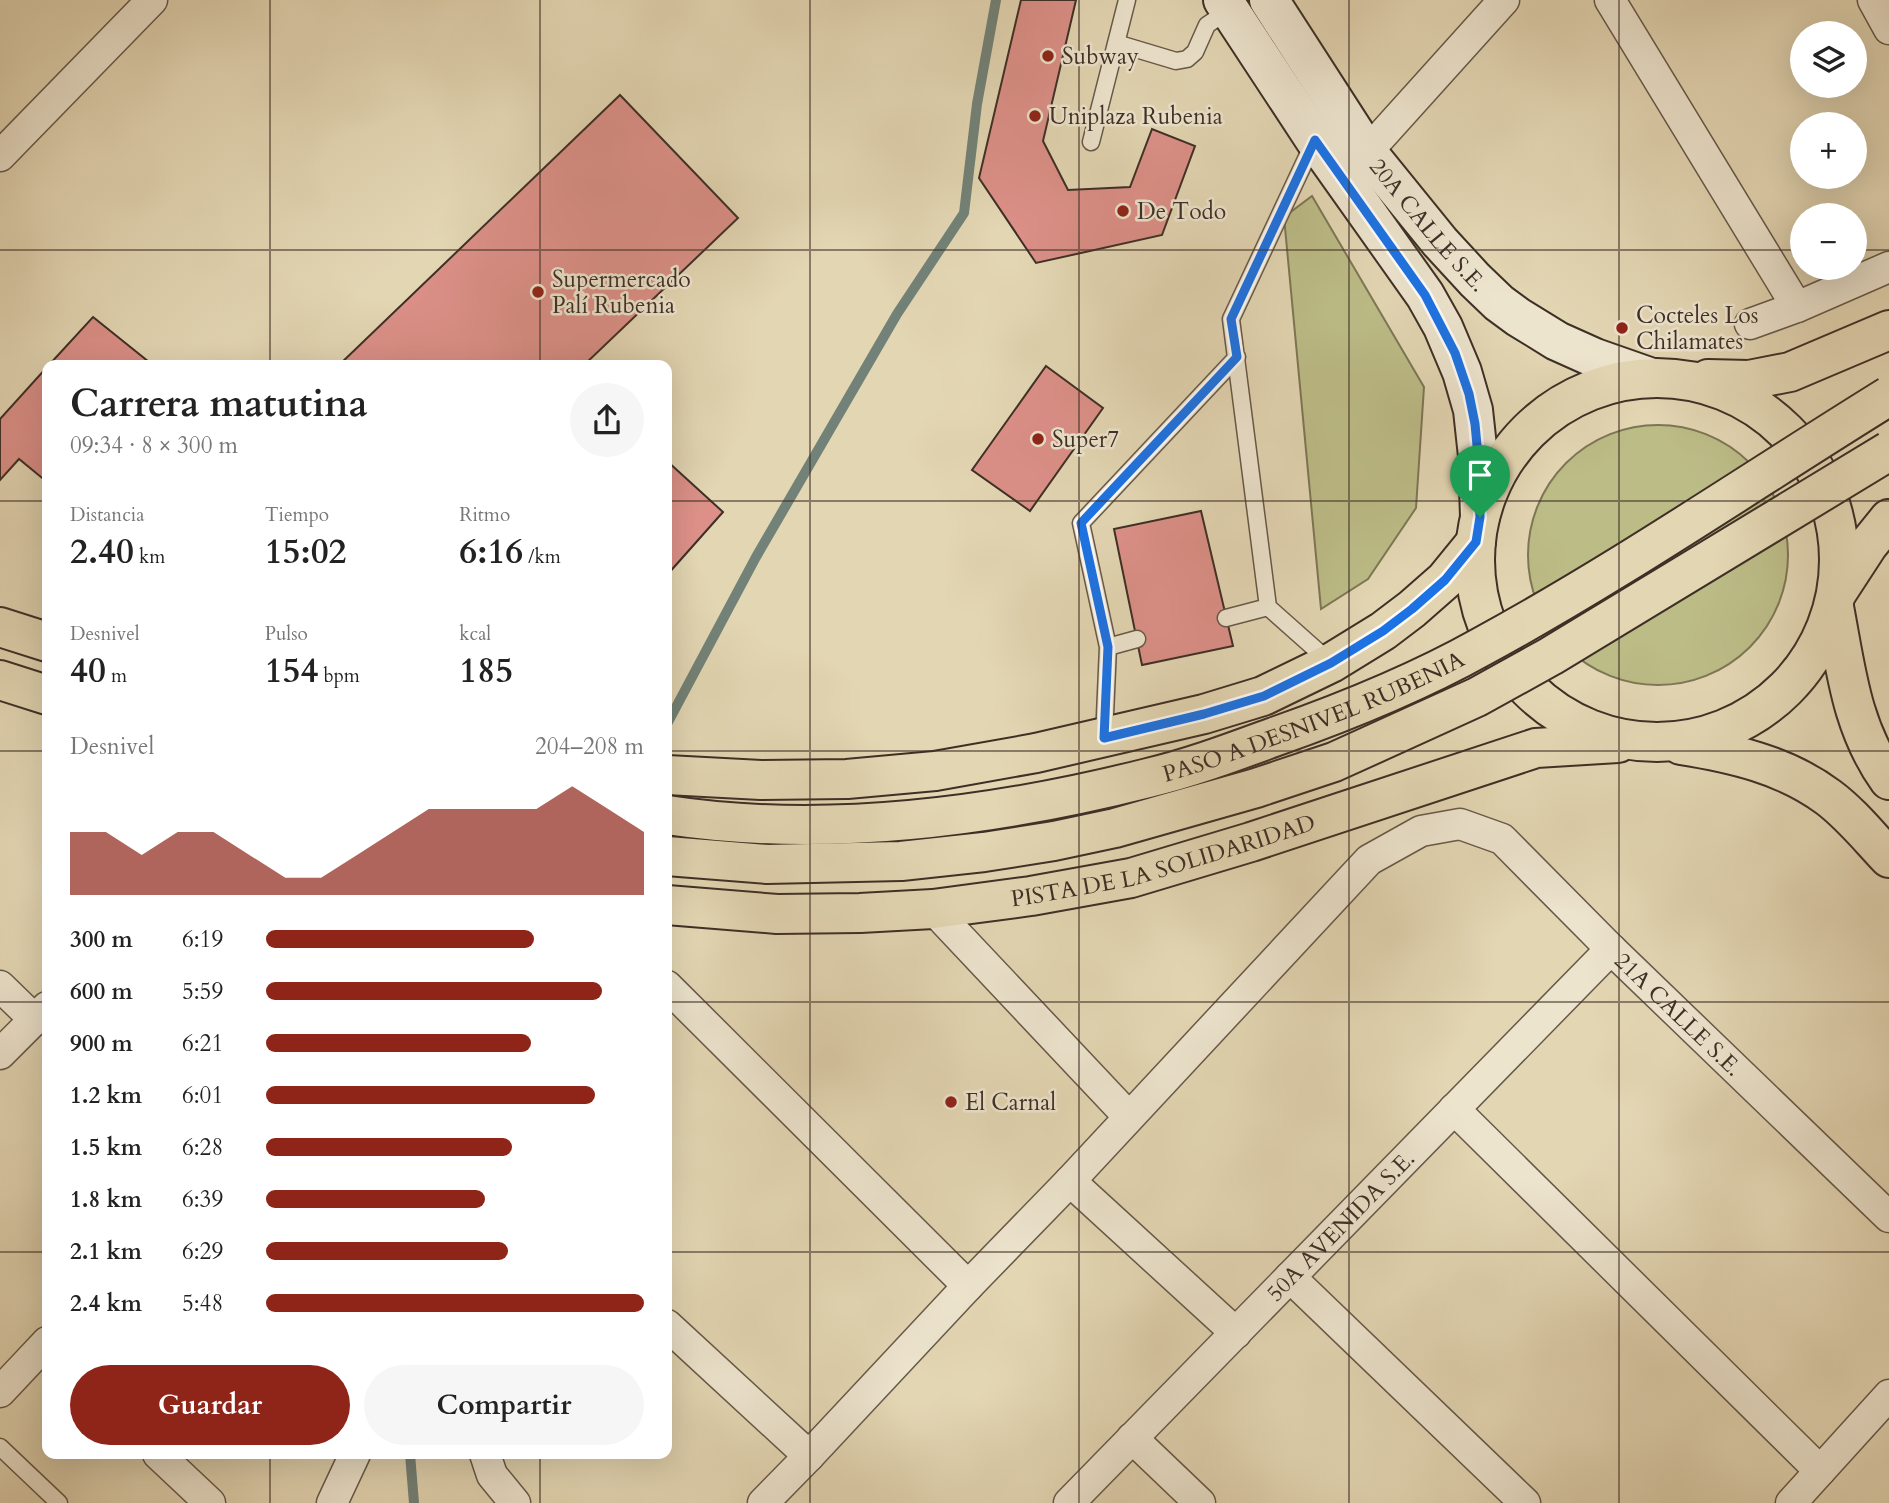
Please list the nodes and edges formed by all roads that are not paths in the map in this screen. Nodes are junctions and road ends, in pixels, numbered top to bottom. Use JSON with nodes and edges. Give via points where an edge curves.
{"nodes":[{"id":1,"x":152,"y":0,"type":"edge"},
{"id":2,"x":1127,"y":0,"type":"edge"},
{"id":3,"x":1269,"y":0,"type":"edge"},
{"id":4,"x":1504,"y":0,"type":"edge"},
{"id":5,"x":1610,"y":0,"type":"edge"},
{"id":6,"x":1873,"y":0,"type":"edge"},
{"id":7,"x":1226,"y":5,"type":"edge"},
{"id":8,"x":1889,"y":29,"type":"edge"},
{"id":9,"x":1116,"y":43,"type":"junction"},
{"id":10,"x":1315,"y":140,"type":"junction"},
{"id":11,"x":1091,"y":142,"type":"dead end"},
{"id":12,"x":1367,"y":152,"type":"junction"},
{"id":13,"x":0,"y":156,"type":"edge"},
{"id":14,"x":1889,"y":267,"type":"edge"},
{"id":15,"x":1797,"y":307,"type":"junction"},
{"id":16,"x":1750,"y":324,"type":"dead end"},
{"id":17,"x":1889,"y":330,"type":"edge"},
{"id":18,"x":1237,"y":357,"type":"junction"},
{"id":19,"x":1657,"y":378,"type":"junction"},
{"id":20,"x":1889,"y":396,"type":"edge"},
{"id":21,"x":1889,"y":451,"type":"edge"},
{"id":22,"x":1889,"y":519,"type":"edge"},
{"id":23,"x":1478,"y":530,"type":"junction"},
{"id":24,"x":1835,"y":599,"type":"junction"},
{"id":25,"x":1268,"y":607,"type":"junction"},
{"id":26,"x":1226,"y":618,"type":"dead end"},
{"id":27,"x":0,"y":627,"type":"edge"},
{"id":28,"x":1137,"y":639,"type":"dead end"},
{"id":29,"x":42,"y":640,"type":"edge"},
{"id":30,"x":1108,"y":647,"type":"junction"},
{"id":31,"x":1331,"y":663,"type":"junction"},
{"id":32,"x":0,"y":680,"type":"edge"},
{"id":33,"x":42,"y":693,"type":"edge"},
{"id":34,"x":1104,"y":738,"type":"junction"},
{"id":35,"x":1655,"y":742,"type":"junction"},
{"id":36,"x":672,"y":775,"type":"edge"},
{"id":37,"x":1889,"y":780,"type":"edge"},
{"id":38,"x":672,"y":815,"type":"edge"},
{"id":39,"x":672,"y":856,"type":"edge"},
{"id":40,"x":1889,"y":858,"type":"edge"},
{"id":41,"x":672,"y":905,"type":"edge"},
{"id":42,"x":933,"y":909,"type":"junction"},
{"id":43,"x":1611,"y":948,"type":"junction"},
{"id":44,"x":0,"y":986,"type":"edge"},
{"id":45,"x":672,"y":991,"type":"edge"},
{"id":46,"x":41,"y":1013,"type":"edge"},
{"id":47,"x":0,"y":1054,"type":"edge"},
{"id":48,"x":1454,"y":1109,"type":"junction"},
{"id":49,"x":1129,"y":1117,"type":"junction"},
{"id":50,"x":1070,"y":1181,"type":"junction"},
{"id":51,"x":1889,"y":1217,"type":"edge"},
{"id":52,"x":1290,"y":1277,"type":"junction"},
{"id":53,"x":968,"y":1286,"type":"junction"},
{"id":54,"x":672,"y":1330,"type":"edge"},
{"id":55,"x":1236,"y":1333,"type":"junction"},
{"id":56,"x":42,"y":1350,"type":"edge"},
{"id":57,"x":0,"y":1392,"type":"edge"},
{"id":58,"x":1889,"y":1395,"type":"edge"},
{"id":59,"x":1132,"y":1438,"type":"junction"},
{"id":60,"x":0,"y":1447,"type":"edge"},
{"id":61,"x":810,"y":1456,"type":"junction"},
{"id":62,"x":163,"y":1459,"type":"edge"},
{"id":63,"x":353,"y":1459,"type":"edge"},
{"id":64,"x":487,"y":1459,"type":"edge"},
{"id":65,"x":1820,"y":1471,"type":"junction"},
{"id":66,"x":59,"y":1503,"type":"edge"},
{"id":67,"x":210,"y":1503,"type":"edge"},
{"id":68,"x":332,"y":1503,"type":"edge"},
{"id":69,"x":515,"y":1503,"type":"edge"},
{"id":70,"x":764,"y":1503,"type":"edge"},
{"id":71,"x":1069,"y":1503,"type":"edge"},
{"id":72,"x":1200,"y":1503,"type":"edge"},
{"id":73,"x":1525,"y":1503,"type":"edge"},
{"id":74,"x":1791,"y":1503,"type":"edge"}],
"edges":[{"from":1,"to":13,"type":"street"},
{"from":2,"to":9,"type":"lane"},
{"from":3,"to":12,"type":"street","name":"20A CALLE S.E."},
{"from":4,"to":12,"type":"street"},
{"from":5,"to":15,"type":"street"},
{"from":6,"to":8,"type":"street"},
{"from":7,"to":9,"type":"lane","via":[[1207,25],[1187,59],[1176,61]]},
{"from":7,"to":10,"type":"street","name":"20A CALLE S.E."},
{"from":9,"to":11,"type":"lane"},
{"from":10,"to":18,"type":"lane","via":[[1231,319]]},
{"from":10,"to":23,"type":"street","name":"20A CALLE S.E.","via":[[1425,295],[1455,353],[1475,424]]},
{"from":12,"to":19,"type":"street","name":"20A CALLE S.E.","via":[[1440,242],[1499,303],[1570,347]]},
{"from":14,"to":15,"type":"street"},
{"from":15,"to":16,"type":"street"},
{"from":17,"to":19,"type":"main road","via":[[1790,372],[1749,380]]},
{"from":18,"to":25,"type":"lane"},
{"from":18,"to":30,"type":"lane","via":[[1081,523]]},
{"from":19,"to":23,"type":"main road","via":[[1594,389],[1542,418],[1503,463],[1489,489]]},
{"from":19,"to":24,"type":"main road","via":[[1698,383],[1733,395],[1765,414],[1799,446],[1823,485],[1835,520],[1839,557]]},
{"from":20,"to":38,"type":"main road","name":"PASO A DESNIVEL RUBENIA","bridge":true,"via":[[1481,648],[1378,698],[1206,762],[1050,800],[915,819],[784,824]]},
{"from":21,"to":39,"type":"main road","name":"PASO A DESNIVEL RUBENIA","bridge":true,"via":[[1477,697],[1334,762],[1256,788],[1115,828],[985,852],[816,864]]},
{"from":22,"to":24,"type":"main road"},
{"from":23,"to":31,"type":"main road","via":[[1445,580],[1383,631]]},
{"from":23,"to":35,"type":"main road","via":[[1476,576],[1482,610],[1495,642],[1519,678],[1551,707],[1581,724],[1613,736]]},
{"from":24,"to":35,"type":"main road","via":[[1828,626],[1808,664],[1780,696],[1725,730]]},
{"from":24,"to":37,"type":"main road","via":[[1848,689],[1874,757]]},
{"from":25,"to":26,"type":"lane"},
{"from":25,"to":31,"type":"lane"},
{"from":27,"to":29,"type":"main road"},
{"from":28,"to":30,"type":"lane"},
{"from":30,"to":34,"type":"lane"},
{"from":31,"to":34,"type":"main road","via":[[1264,696]]},
{"from":32,"to":33,"type":"main road"},
{"from":34,"to":36,"type":"main road","via":[[935,771],[872,777],[761,780]]},
{"from":35,"to":40,"type":"main road","via":[[1741,757],[1807,784],[1844,811]]},
{"from":35,"to":42,"type":"main road","name":"PISTA DE LA SOLIDARIDAD","via":[[1536,748],[1131,878]]},
{"from":41,"to":42,"type":"main road","name":"PISTA DE LA SOLIDARIDAD","via":[[777,914]]},
{"from":42,"to":49,"type":"street"},
{"from":43,"to":48,"type":"street","name":"50A AVENIDA S.E."},
{"from":43,"to":49,"type":"street","name":"21A CALLE S.E.","via":[[1502,839],[1460,824],[1421,831],[1369,860]]},
{"from":43,"to":51,"type":"street","name":"21A CALLE S.E."},
{"from":44,"to":46,"type":"street"},
{"from":45,"to":53,"type":"street"},
{"from":46,"to":47,"type":"street"},
{"from":48,"to":52,"type":"street","name":"50A AVENIDA S.E."},
{"from":48,"to":65,"type":"street"},
{"from":49,"to":50,"type":"street"},
{"from":50,"to":53,"type":"street"},
{"from":50,"to":55,"type":"street"},
{"from":52,"to":55,"type":"street","name":"50A AVENIDA S.E."},
{"from":52,"to":73,"type":"street"},
{"from":53,"to":61,"type":"street"},
{"from":54,"to":61,"type":"street"},
{"from":55,"to":59,"type":"street","name":"50A AVENIDA S.E."},
{"from":56,"to":57,"type":"street"},
{"from":58,"to":65,"type":"street"},
{"from":59,"to":71,"type":"street","name":"50A AVENIDA S.E."},
{"from":59,"to":72,"type":"street"},
{"from":60,"to":66,"type":"lane"},
{"from":61,"to":70,"type":"street"},
{"from":62,"to":67,"type":"street"},
{"from":63,"to":68,"type":"street"},
{"from":64,"to":69,"type":"street","via":[[492,1475]]},
{"from":65,"to":74,"type":"street"}]}
